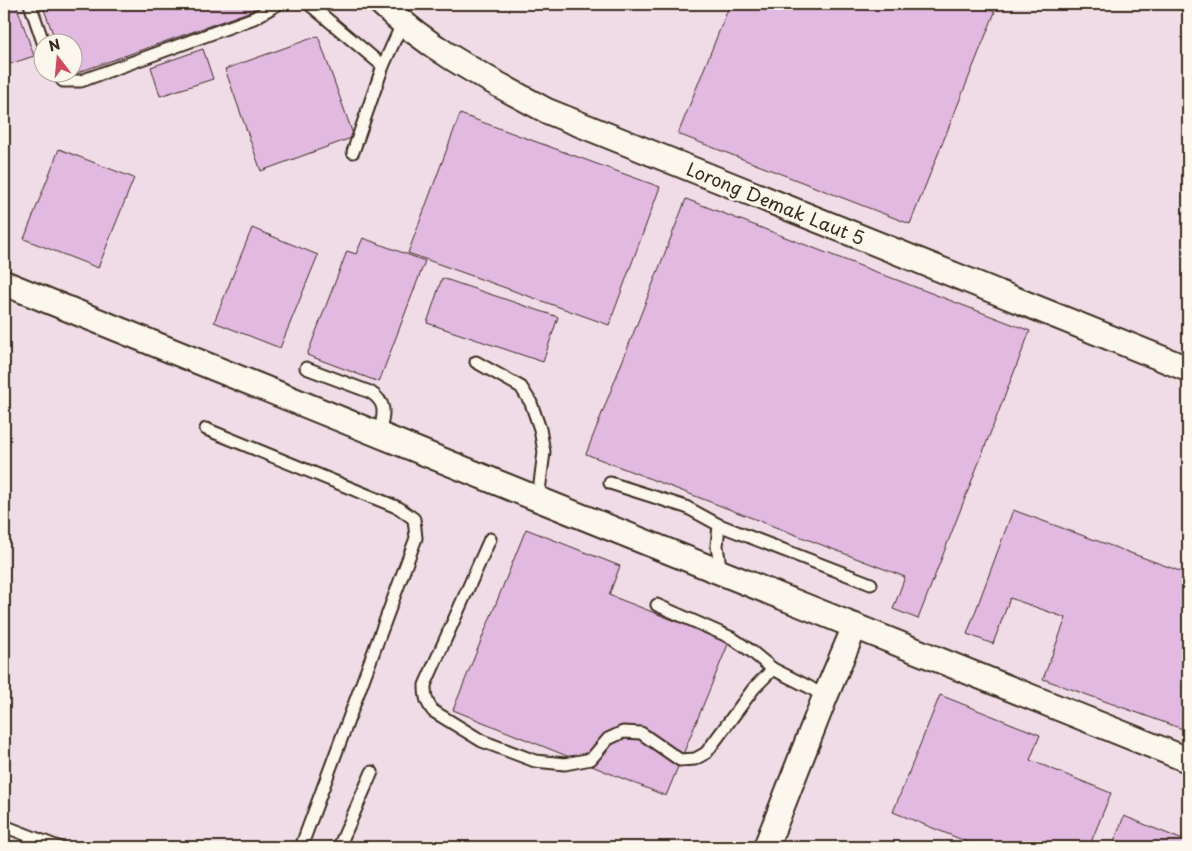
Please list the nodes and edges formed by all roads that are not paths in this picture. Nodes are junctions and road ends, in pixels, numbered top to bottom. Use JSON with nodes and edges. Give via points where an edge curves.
{"nodes":[{"id":1,"x":30,"y":4,"type":"edge"},
{"id":2,"x":278,"y":4,"type":"edge"},
{"id":3,"x":309,"y":4,"type":"edge"},
{"id":4,"x":382,"y":4,"type":"edge"},
{"id":5,"x":402,"y":24,"type":"junction"},
{"id":6,"x":40,"y":32,"type":"edge"},
{"id":7,"x":383,"y":66,"type":"junction"},
{"id":8,"x":82,"y":81,"type":"edge"},
{"id":9,"x":354,"y":152,"type":"dead end"},
{"id":10,"x":4,"y":283,"type":"edge"},
{"id":11,"x":476,"y":362,"type":"dead end"},
{"id":12,"x":306,"y":368,"type":"dead end"},
{"id":13,"x":1188,"y":369,"type":"edge"},
{"id":14,"x":206,"y":429,"type":"dead end"},
{"id":15,"x":378,"y":435,"type":"junction"},
{"id":16,"x":610,"y":483,"type":"dead end"},
{"id":17,"x":538,"y":499,"type":"junction"},
{"id":18,"x":719,"y":525,"type":"junction"},
{"id":19,"x":490,"y":539,"type":"dead end"},
{"id":20,"x":721,"y":573,"type":"junction"},
{"id":21,"x":871,"y":584,"type":"dead end"},
{"id":22,"x":657,"y":605,"type":"dead end"},
{"id":23,"x":855,"y":626,"type":"junction"},
{"id":24,"x":773,"y":669,"type":"junction"},
{"id":25,"x":825,"y":697,"type":"junction"},
{"id":26,"x":1188,"y":760,"type":"edge"},
{"id":27,"x":372,"y":772,"type":"dead end"},
{"id":28,"x":4,"y":826,"type":"edge"},
{"id":29,"x":58,"y":847,"type":"edge"},
{"id":30,"x":301,"y":847,"type":"edge"},
{"id":31,"x":340,"y":847,"type":"edge"},
{"id":32,"x":766,"y":847,"type":"edge"}],
"edges":[{"from":1,"to":6,"type":"lane"},
{"from":2,"to":8,"type":"lane","via":[[254,18]]},
{"from":3,"to":7,"type":"lane"},
{"from":4,"to":5,"type":"street","name":"Lorong Demak Laut 5"},
{"from":5,"to":7,"type":"lane"},
{"from":5,"to":13,"type":"street","name":"Lorong Demak Laut 5","via":[[456,61],[547,111]]},
{"from":7,"to":9,"type":"lane"},
{"from":10,"to":15,"type":"street"},
{"from":11,"to":17,"type":"lane","via":[[521,386],[532,403],[544,452]]},
{"from":12,"to":15,"type":"lane","via":[[378,397],[384,411]]},
{"from":14,"to":30,"type":"lane","via":[[399,508],[414,519],[416,538]]},
{"from":15,"to":17,"type":"street"},
{"from":16,"to":18,"type":"lane","via":[[686,507]]},
{"from":17,"to":20,"type":"street"},
{"from":18,"to":20,"type":"lane","via":[[717,546]]},
{"from":18,"to":21,"type":"lane"},
{"from":19,"to":24,"type":"lane","via":[[425,685],[425,698],[433,711],[482,741],[535,761],[565,764],[591,759],[608,739],[623,732],[641,733],[680,760],[695,759],[706,754],[754,688]]},
{"from":20,"to":23,"type":"street"},
{"from":22,"to":24,"type":"lane","via":[[732,638]]},
{"from":23,"to":25,"type":"street"},
{"from":23,"to":26,"type":"street"},
{"from":24,"to":25,"type":"lane"},
{"from":25,"to":32,"type":"street"},
{"from":27,"to":31,"type":"lane"},
{"from":28,"to":29,"type":"lane"}]}
